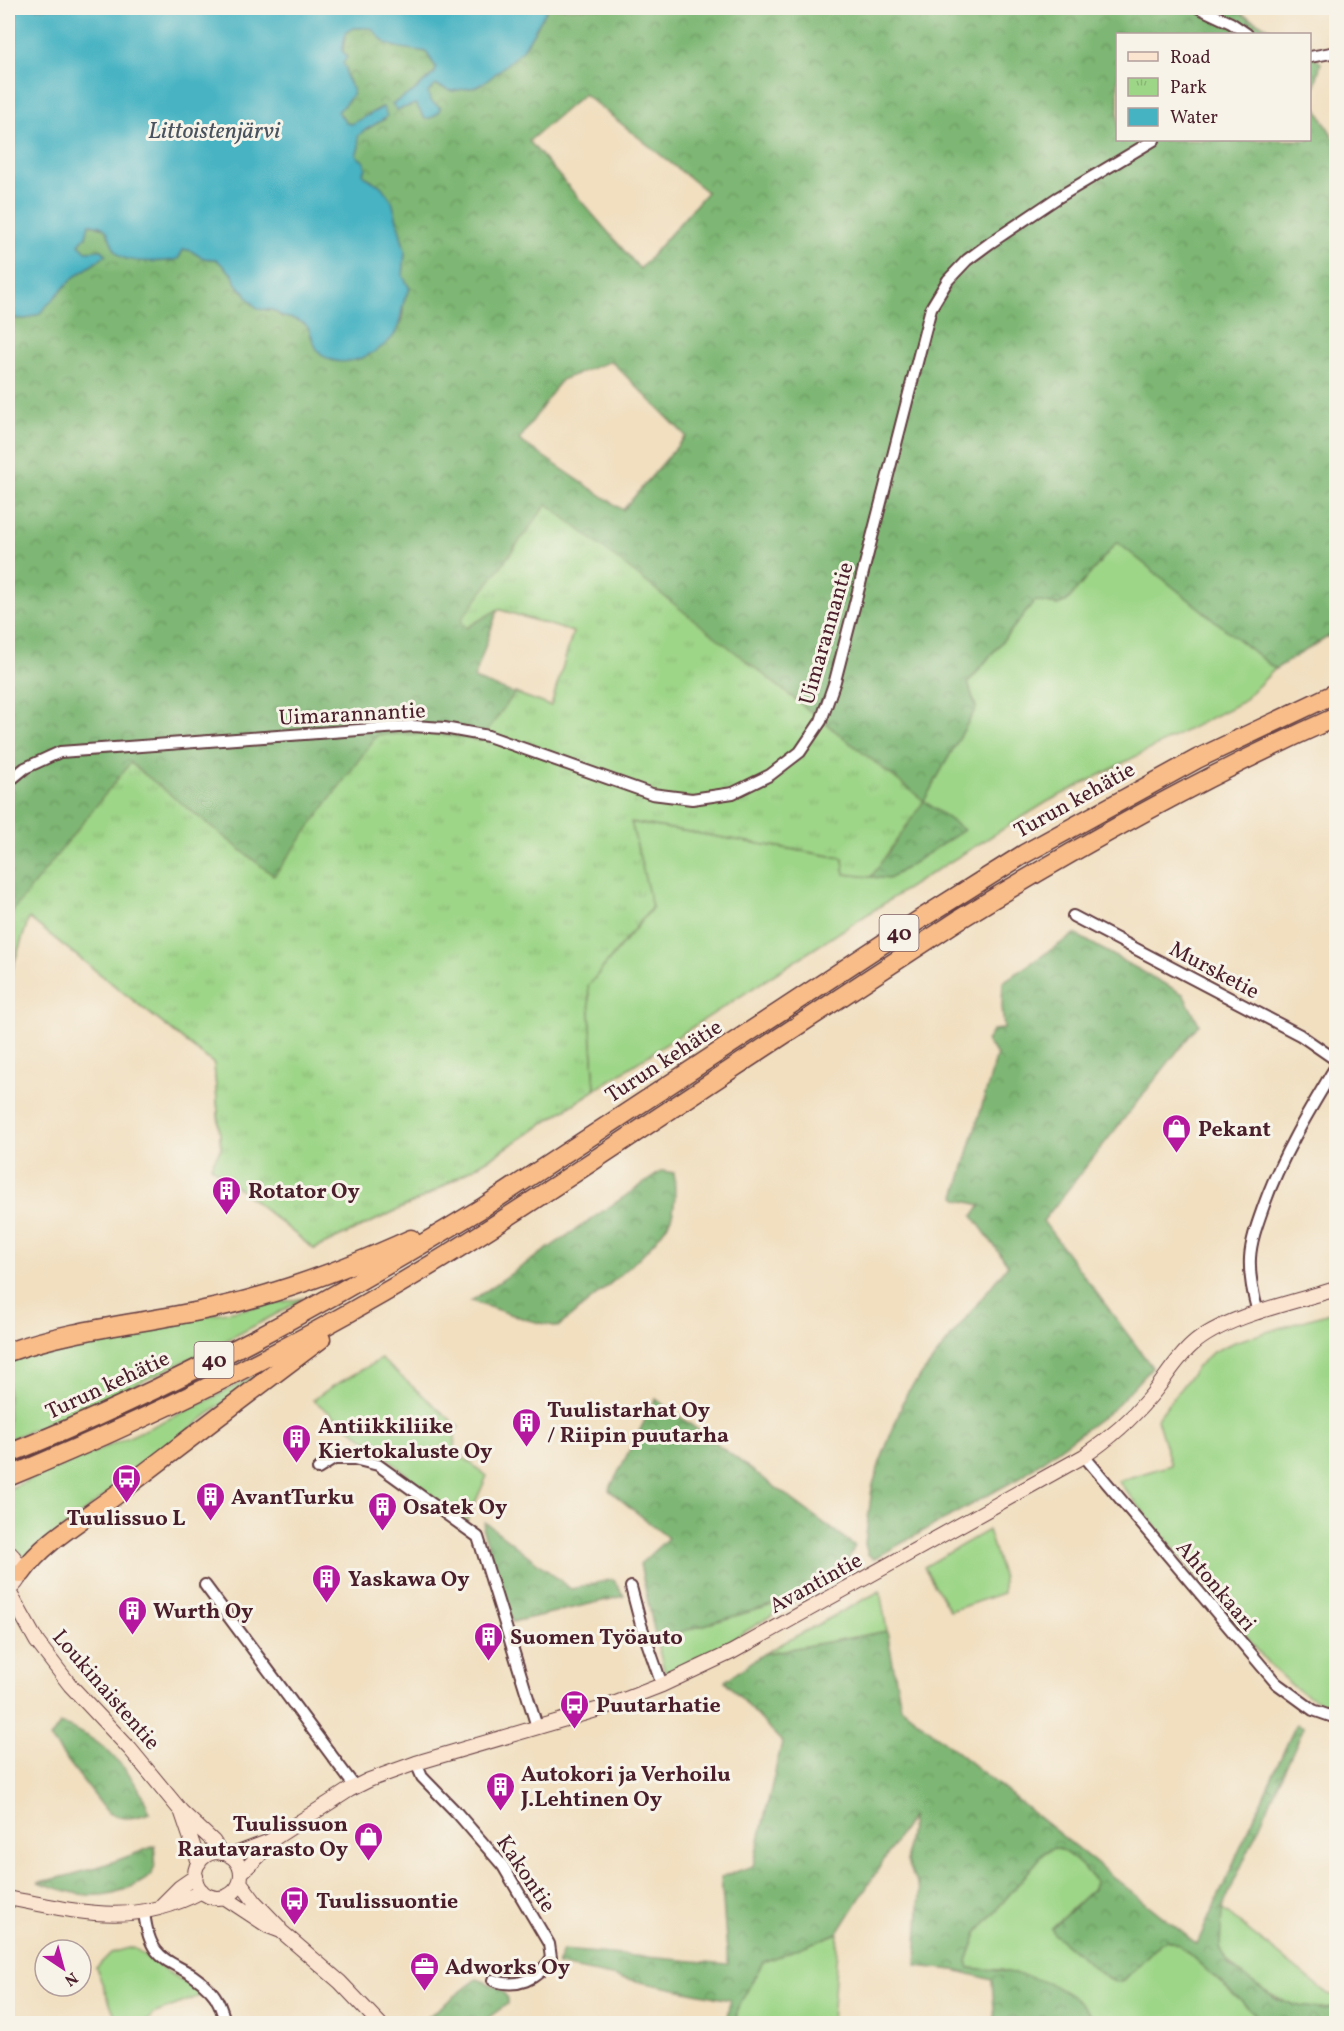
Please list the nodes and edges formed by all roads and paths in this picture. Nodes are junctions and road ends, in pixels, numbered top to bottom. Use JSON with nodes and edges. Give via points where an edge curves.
{"nodes":[{"id":1,"x":1199,"y":8,"type":"edge"},
{"id":2,"x":1246,"y":33,"type":"edge"},
{"id":3,"x":1336,"y":52,"type":"edge"},
{"id":4,"x":1311,"y":57,"type":"edge"},
{"id":5,"x":1152,"y":141,"type":"edge"},
{"id":6,"x":1336,"y":693,"type":"edge"},
{"id":7,"x":1336,"y":717,"type":"edge"},
{"id":8,"x":8,"y":782,"type":"edge"},
{"id":9,"x":1073,"y":916,"type":"dead end"},
{"id":10,"x":1336,"y":1059,"type":"edge"},
{"id":11,"x":1336,"y":1066,"type":"edge"},
{"id":12,"x":482,"y":1208,"type":"junction"},
{"id":13,"x":1336,"y":1289,"type":"edge"},
{"id":14,"x":384,"y":1293,"type":"junction"},
{"id":15,"x":1258,"y":1313,"type":"junction"},
{"id":16,"x":8,"y":1352,"type":"edge"},
{"id":17,"x":8,"y":1454,"type":"edge"},
{"id":18,"x":1084,"y":1456,"type":"junction"},
{"id":19,"x":318,"y":1469,"type":"dead end"},
{"id":20,"x":8,"y":1478,"type":"edge"},
{"id":21,"x":8,"y":1551,"type":"edge"},
{"id":22,"x":21,"y":1574,"type":"junction"},
{"id":23,"x":205,"y":1585,"type":"dead end"},
{"id":24,"x":631,"y":1587,"type":"dead end"},
{"id":25,"x":8,"y":1590,"type":"edge"},
{"id":26,"x":662,"y":1684,"type":"junction"},
{"id":27,"x":1336,"y":1718,"type":"edge"},
{"id":28,"x":537,"y":1727,"type":"junction"},
{"id":29,"x":416,"y":1763,"type":"junction"},
{"id":30,"x":355,"y":1787,"type":"junction"},
{"id":31,"x":181,"y":1811,"type":"junction"},
{"id":32,"x":270,"y":1841,"type":"junction"},
{"id":33,"x":226,"y":1854,"type":"junction"},
{"id":34,"x":197,"y":1870,"type":"junction"},
{"id":35,"x":240,"y":1877,"type":"junction"},
{"id":36,"x":202,"y":1891,"type":"junction"},
{"id":37,"x":224,"y":1897,"type":"junction"},
{"id":38,"x":8,"y":1898,"type":"edge"},
{"id":39,"x":160,"y":1906,"type":"junction"},
{"id":40,"x":144,"y":1912,"type":"junction"},
{"id":41,"x":281,"y":1931,"type":"junction"},
{"id":42,"x":493,"y":1980,"type":"dead end"},
{"id":43,"x":226,"y":2024,"type":"edge"},
{"id":44,"x":380,"y":2024,"type":"edge"}],
"edges":[{"from":1,"to":2,"type":"street"},
{"from":3,"to":4,"type":"street"},
{"from":5,"to":8,"type":"street","name":"Uimarannantie","via":[[1057,198],[967,260],[948,280],[931,308],[831,691],[820,721],[800,752],[771,775],[733,793],[692,799],[652,794],[488,736],[413,726],[60,752],[25,768]]},
{"from":6,"to":12,"type":"highway","name":"Turun kehätie","number":"40","via":[[1197,759],[1024,854]]},
{"from":7,"to":14,"type":"highway","name":"Turun kehätie","number":"40","via":[[1140,813],[1029,876]]},
{"from":9,"to":10,"type":"street","name":"Mursketie","via":[[1300,1035]]},
{"from":11,"to":15,"type":"street","via":[[1287,1150],[1257,1224],[1250,1271]]},
{"from":12,"to":16,"type":"highway","via":[[358,1262],[252,1300],[67,1333]]},
{"from":12,"to":17,"type":"highway","name":"Turun kehätie","number":"40","via":[[225,1355],[128,1403]]},
{"from":13,"to":15,"type":"street","name":"Avantintie"},
{"from":14,"to":20,"type":"highway","name":"Turun kehätie","number":"40","via":[[215,1384]]},
{"from":14,"to":22,"type":"highway","via":[[50,1542]]},
{"from":15,"to":18,"type":"street","name":"Avantintie","via":[[1224,1325],[1192,1344],[1132,1418]]},
{"from":18,"to":26,"type":"street","name":"Avantintie","via":[[741,1647]]},
{"from":18,"to":27,"type":"street","name":"Ahtonkaari","via":[[1276,1683],[1313,1710]]},
{"from":19,"to":28,"type":"street","via":[[334,1459],[378,1465],[478,1537]]},
{"from":21,"to":22,"type":"street"},
{"from":22,"to":25,"type":"street"},
{"from":23,"to":30,"type":"street"},
{"from":24,"to":26,"type":"street"},
{"from":25,"to":31,"type":"street","name":"Loukinaistentie","via":[[50,1661]]},
{"from":26,"to":28,"type":"street","name":"Avantintie","via":[[603,1708]]},
{"from":28,"to":29,"type":"street","name":"Avantintie"},
{"from":29,"to":30,"type":"street","name":"Avantintie"},
{"from":29,"to":42,"type":"street","name":"Kakontie","via":[[422,1777],[504,1866],[549,1944],[551,1958],[536,1976],[513,1984]]},
{"from":30,"to":32,"type":"street","name":"Avantintie"},
{"from":31,"to":33,"type":"street","name":"Loukinaistentie"},
{"from":31,"to":34,"type":"street","name":"Loukinaistentie"},
{"from":32,"to":33,"type":"street","name":"Avantintie"},
{"from":32,"to":35,"type":"street","name":"Avantintie"},
{"from":33,"to":34,"type":"street","via":[[208,1855]]},
{"from":33,"to":35,"type":"street","via":[[236,1860]]},
{"from":34,"to":36,"type":"street","via":[[197,1884]]},
{"from":34,"to":39,"type":"street"},
{"from":35,"to":37,"type":"street","via":[[231,1894]]},
{"from":35,"to":41,"type":"street","via":[[255,1902]]},
{"from":36,"to":37,"type":"street","via":[[212,1897]]},
{"from":36,"to":39,"type":"street","via":[[181,1902]]},
{"from":37,"to":41,"type":"street"},
{"from":38,"to":40,"type":"street","via":[[108,1915]]},
{"from":39,"to":40,"type":"street"},
{"from":40,"to":43,"type":"street","via":[[148,1939],[154,1949],[211,1991]]},
{"from":41,"to":44,"type":"street","via":[[325,1967]]}]}
